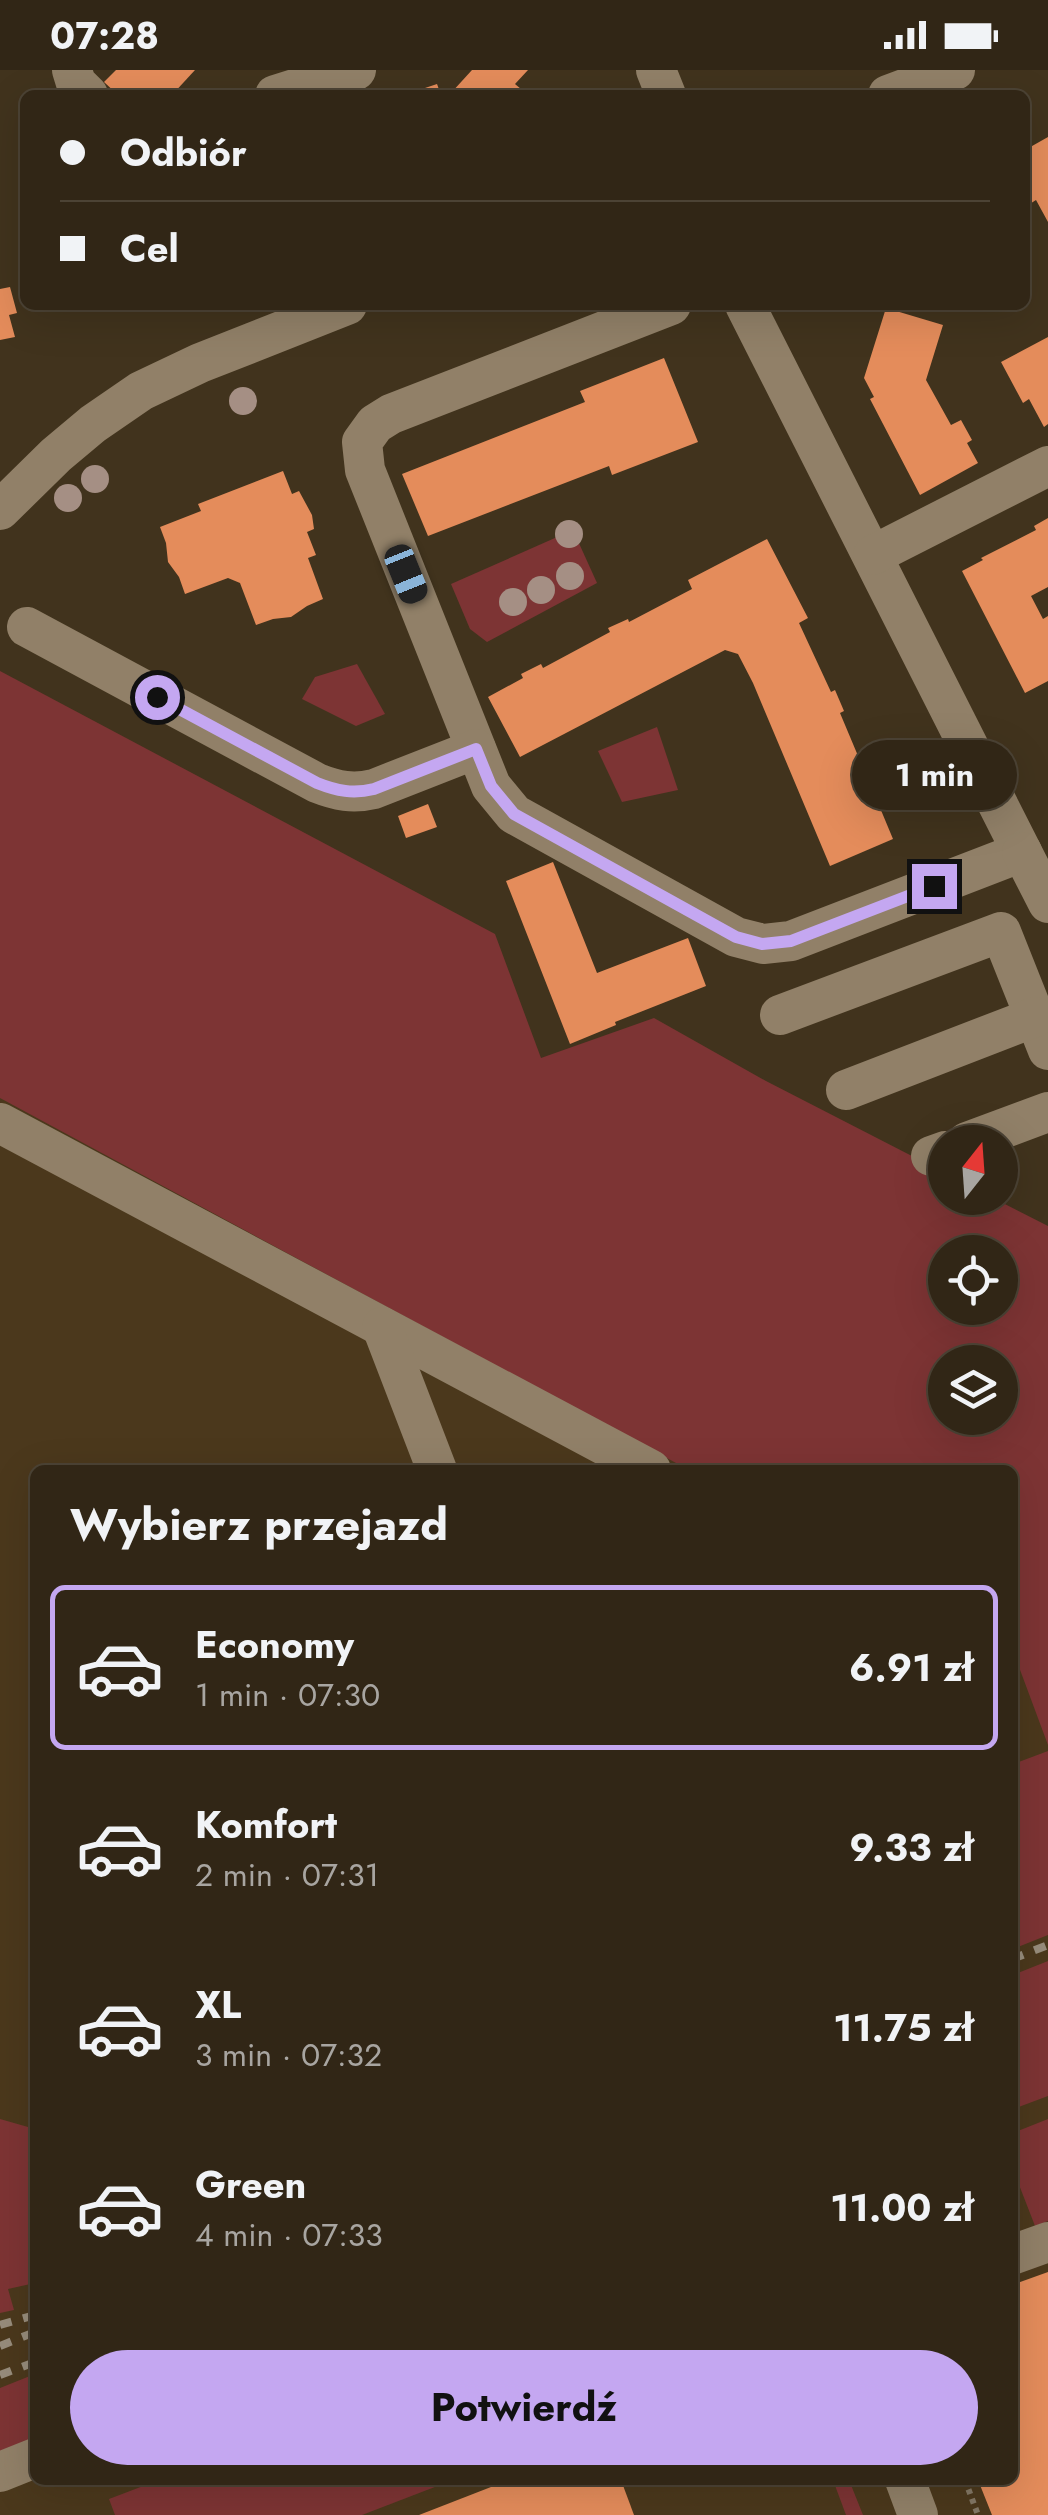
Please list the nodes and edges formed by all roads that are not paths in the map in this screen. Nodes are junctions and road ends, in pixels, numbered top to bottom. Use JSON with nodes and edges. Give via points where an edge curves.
{"nodes":[{"id":1,"x":356,"y":70,"type":"edge"},
{"id":2,"x":955,"y":70,"type":"edge"},
{"id":3,"x":291,"y":90,"type":"edge"},
{"id":4,"x":901,"y":90,"type":"edge"},
{"id":5,"x":335,"y":310,"type":"edge"},
{"id":6,"x":658,"y":310,"type":"edge"},
{"id":7,"x":747,"y":310,"type":"edge"},
{"id":8,"x":1048,"y":466,"type":"edge"},
{"id":9,"x":0,"y":510,"type":"edge"},
{"id":10,"x":872,"y":554,"type":"junction"},
{"id":11,"x":27,"y":626,"type":"dead end"},
{"id":12,"x":476,"y":749,"type":"junction"},
{"id":13,"x":1022,"y":852,"type":"junction"},
{"id":14,"x":1048,"y":903,"type":"edge"},
{"id":15,"x":780,"y":1015,"type":"dead end"},
{"id":16,"x":1042,"y":1034,"type":"edge"},
{"id":17,"x":846,"y":1090,"type":"dead end"},
{"id":18,"x":1048,"y":1112,"type":"edge"},
{"id":19,"x":0,"y":1122,"type":"edge"},
{"id":20,"x":1013,"y":1125,"type":"edge"},
{"id":21,"x":382,"y":1327,"type":"junction"},
{"id":22,"x":435,"y":1465,"type":"edge"},
{"id":23,"x":642,"y":1465,"type":"edge"},
{"id":24,"x":1048,"y":2242,"type":"edge"},
{"id":25,"x":1018,"y":2253,"type":"edge"},
{"id":26,"x":30,"y":2460,"type":"edge"},
{"id":27,"x":0,"y":2472,"type":"edge"},
{"id":28,"x":907,"y":2485,"type":"edge"},
{"id":29,"x":918,"y":2515,"type":"edge"}],
"edges":[{"from":1,"to":3,"type":"street"},
{"from":2,"to":4,"type":"street"},
{"from":5,"to":9,"type":"street","via":[[142,391],[56,455]]},
{"from":6,"to":12,"type":"street","via":[[392,414],[362,442],[364,470]]},
{"from":7,"to":10,"type":"street"},
{"from":8,"to":10,"type":"street"},
{"from":10,"to":13,"type":"street"},
{"from":11,"to":12,"type":"street","via":[[338,791],[374,789]]},
{"from":12,"to":13,"type":"street","via":[[491,786],[514,814],[736,937],[762,944],[791,941]]},
{"from":13,"to":14,"type":"street"},
{"from":15,"to":16,"type":"street","via":[[1001,932]]},
{"from":16,"to":17,"type":"street"},
{"from":18,"to":20,"type":"street"},
{"from":19,"to":21,"type":"street"},
{"from":21,"to":22,"type":"street"},
{"from":21,"to":23,"type":"street"},
{"from":24,"to":25,"type":"street"},
{"from":26,"to":27,"type":"street"},
{"from":28,"to":29,"type":"street"}]}
